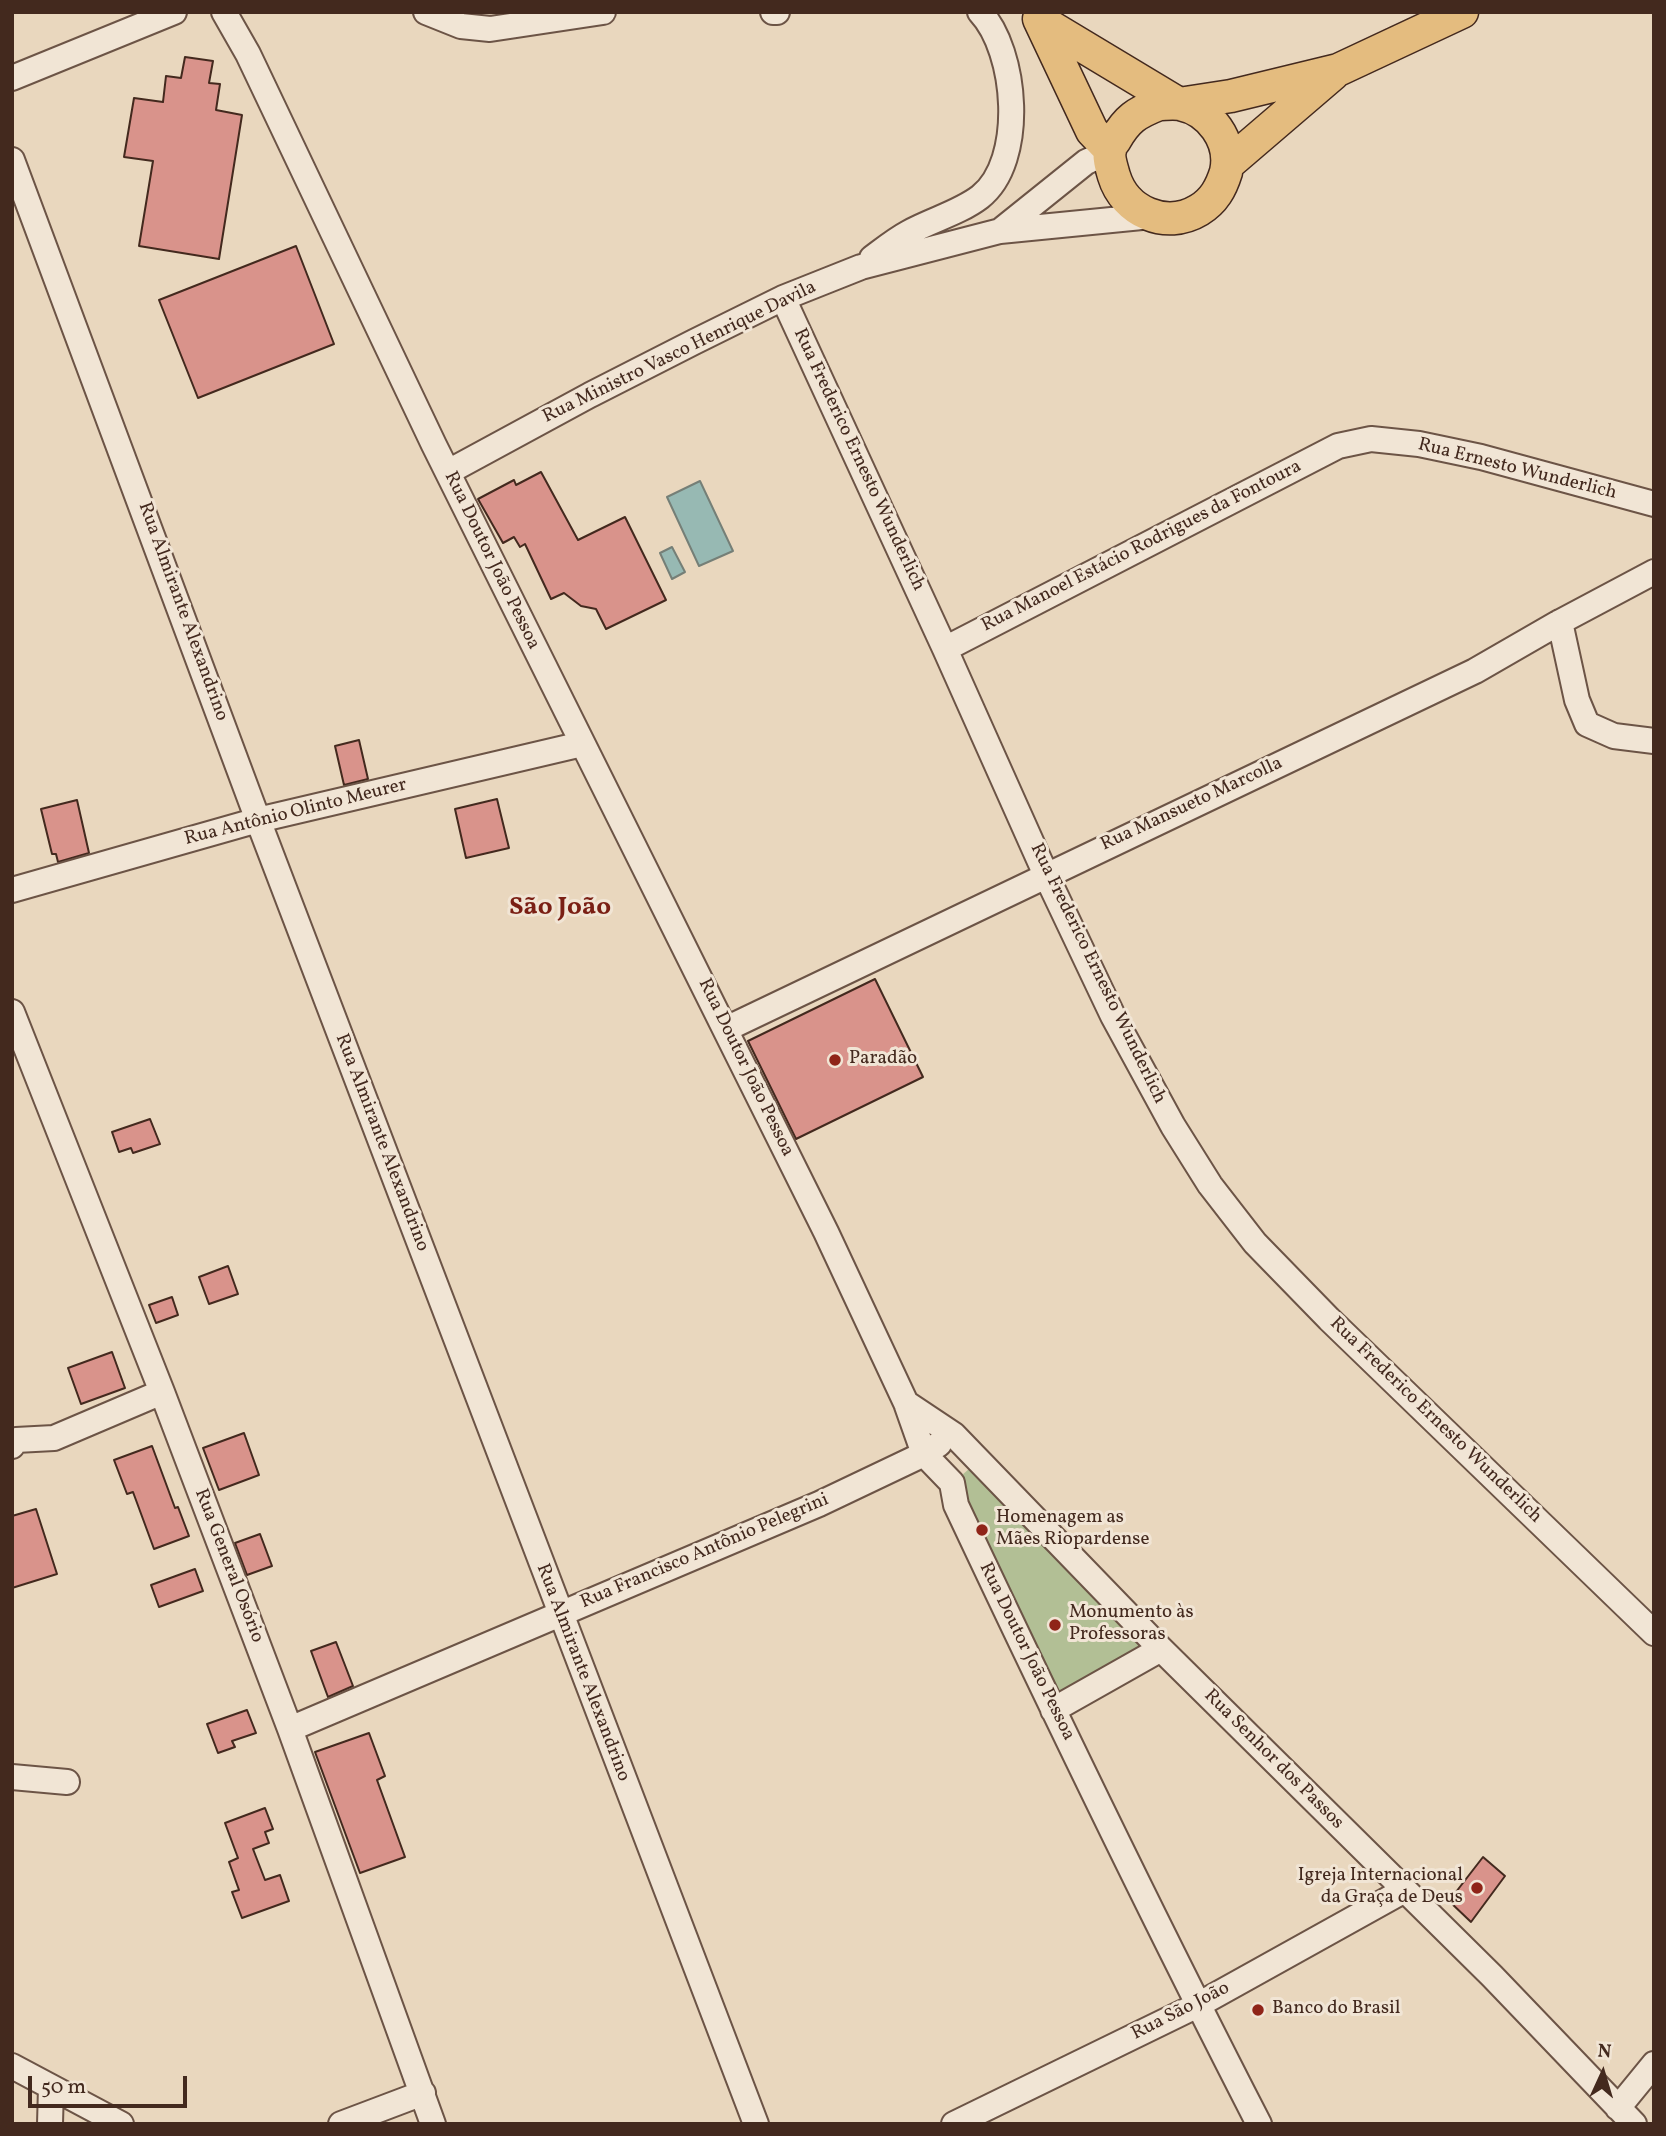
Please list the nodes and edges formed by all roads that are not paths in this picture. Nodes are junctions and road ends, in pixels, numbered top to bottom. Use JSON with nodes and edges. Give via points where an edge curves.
{"nodes":[{"id":1,"x":174,"y":12,"type":"edge"},
{"id":2,"x":224,"y":12,"type":"edge"},
{"id":3,"x":426,"y":12,"type":"edge"},
{"id":4,"x":603,"y":12,"type":"edge"},
{"id":5,"x":980,"y":12,"type":"edge"},
{"id":6,"x":1462,"y":12,"type":"edge"},
{"id":7,"x":1038,"y":17,"type":"edge"},
{"id":8,"x":1338,"y":70,"type":"junction"},
{"id":9,"x":12,"y":78,"type":"edge"},
{"id":10,"x":1179,"y":104,"type":"junction"},
{"id":11,"x":1110,"y":153,"type":"junction"},
{"id":12,"x":12,"y":160,"type":"edge"},
{"id":13,"x":1228,"y":164,"type":"junction"},
{"id":14,"x":1152,"y":216,"type":"junction"},
{"id":15,"x":1000,"y":231,"type":"junction"},
{"id":16,"x":861,"y":267,"type":"junction"},
{"id":17,"x":783,"y":298,"type":"junction"},
{"id":18,"x":1338,"y":446,"type":"joint"},
{"id":19,"x":448,"y":472,"type":"junction"},
{"id":20,"x":1654,"y":504,"type":"edge"},
{"id":21,"x":1654,"y":572,"type":"edge"},
{"id":22,"x":1560,"y":622,"type":"junction"},
{"id":23,"x":945,"y":649,"type":"junction"},
{"id":24,"x":1654,"y":741,"type":"edge"},
{"id":25,"x":582,"y":744,"type":"junction"},
{"id":26,"x":258,"y":820,"type":"junction"},
{"id":27,"x":1046,"y":875,"type":"junction"},
{"id":28,"x":12,"y":890,"type":"edge"},
{"id":29,"x":12,"y":1012,"type":"edge"},
{"id":30,"x":726,"y":1030,"type":"junction"},
{"id":31,"x":162,"y":1392,"type":"junction"},
{"id":32,"x":906,"y":1403,"type":"junction"},
{"id":33,"x":954,"y":1434,"type":"junction"},
{"id":34,"x":14,"y":1441,"type":"edge"},
{"id":35,"x":924,"y":1454,"type":"junction"},
{"id":36,"x":978,"y":1459,"type":"junction"},
{"id":37,"x":952,"y":1483,"type":"junction"},
{"id":38,"x":559,"y":1614,"type":"junction"},
{"id":39,"x":1654,"y":1633,"type":"edge"},
{"id":40,"x":1161,"y":1649,"type":"junction"},
{"id":41,"x":1053,"y":1710,"type":"junction"},
{"id":42,"x":290,"y":1730,"type":"junction"},
{"id":43,"x":12,"y":1777,"type":"edge"},
{"id":44,"x":67,"y":1782,"type":"dead end"},
{"id":45,"x":1403,"y":1891,"type":"junction"},
{"id":46,"x":1198,"y":2005,"type":"junction"},
{"id":47,"x":1654,"y":2064,"type":"edge"},
{"id":48,"x":12,"y":2066,"type":"edge"},
{"id":49,"x":51,"y":2087,"type":"junction"},
{"id":50,"x":423,"y":2093,"type":"junction"},
{"id":51,"x":1626,"y":2116,"type":"edge"},
{"id":52,"x":50,"y":2124,"type":"edge"},
{"id":53,"x":121,"y":2124,"type":"edge"},
{"id":54,"x":341,"y":2124,"type":"edge"},
{"id":55,"x":433,"y":2124,"type":"edge"},
{"id":56,"x":756,"y":2124,"type":"edge"},
{"id":57,"x":954,"y":2124,"type":"edge"},
{"id":58,"x":1259,"y":2124,"type":"edge"}],
"edges":[{"from":1,"to":9,"type":"street"},
{"from":2,"to":19,"type":"street","name":"Rua Doutor João Pessoa"},
{"from":3,"to":4,"type":"street","via":[[461,26],[490,29]]},
{"from":5,"to":16,"type":"street","via":[[1007,62],[1011,89],[1009,141],[996,179],[981,196],[908,233]]},
{"from":6,"to":8,"type":"main road"},
{"from":7,"to":10,"type":"main road"},
{"from":7,"to":11,"type":"main road","via":[[1092,131]]},
{"from":8,"to":10,"type":"main road"},
{"from":8,"to":13,"type":"main road"},
{"from":10,"to":11,"type":"main road","via":[[1158,104],[1139,112],[1124,125]]},
{"from":10,"to":13,"type":"main road","via":[[1202,114],[1220,132]]},
{"from":11,"to":14,"type":"main road","via":[[1118,188],[1132,205]]},
{"from":11,"to":15,"type":"street","name":"Rua Ministro Vasco Henrique Davila","via":[[1086,162]]},
{"from":12,"to":26,"type":"street","name":"Rua Almirante Alexandrino"},
{"from":13,"to":14,"type":"main road","via":[[1222,186],[1209,204],[1171,219]]},
{"from":14,"to":15,"type":"street","name":"Rua Ministro Vasco Henrique Davila"},
{"from":15,"to":16,"type":"street","name":"Rua Ministro Vasco Henrique Davila"},
{"from":16,"to":17,"type":"street","name":"Rua Ministro Vasco Henrique Davila"},
{"from":17,"to":19,"type":"street","name":"Rua Ministro Vasco Henrique Davila"},
{"from":17,"to":23,"type":"street","name":"Rua Frederico Ernesto Wunderlich"},
{"from":18,"to":20,"type":"street","name":"Rua Ernesto Wunderlich","via":[[1371,439],[1419,444]]},
{"from":18,"to":23,"type":"street","name":"Rua Manoel Estácio Rodrigues da Fontoura"},
{"from":19,"to":25,"type":"street","name":"Rua Doutor João Pessoa"},
{"from":21,"to":22,"type":"street","name":"Rua Mansueto Marcolla"},
{"from":22,"to":24,"type":"street","via":[[1577,700],[1587,724],[1614,736]]},
{"from":22,"to":27,"type":"street","name":"Rua Mansueto Marcolla","via":[[1475,671]]},
{"from":23,"to":27,"type":"street","name":"Rua Frederico Ernesto Wunderlich"},
{"from":25,"to":26,"type":"street","name":"Rua Antônio Olinto Meurer"},
{"from":25,"to":30,"type":"street","name":"Rua Doutor João Pessoa"},
{"from":26,"to":28,"type":"street","name":"Rua Antônio Olinto Meurer"},
{"from":26,"to":38,"type":"street","name":"Rua Almirante Alexandrino"},
{"from":27,"to":30,"type":"street","name":"Rua Mansueto Marcolla"},
{"from":27,"to":39,"type":"street","name":"Rua Frederico Ernesto Wunderlich","via":[[1113,1016],[1173,1126],[1210,1185],[1255,1243]]},
{"from":29,"to":31,"type":"street","name":"Rua General Osório"},
{"from":30,"to":32,"type":"street","name":"Rua Doutor João Pessoa"},
{"from":31,"to":34,"type":"street","via":[[54,1438]]},
{"from":31,"to":42,"type":"street","name":"Rua General Osório"},
{"from":32,"to":33,"type":"street","name":"Rua Senhor dos Passos"},
{"from":32,"to":35,"type":"street","name":"Rua Doutor João Pessoa"},
{"from":33,"to":35,"type":"street","name":"Rua Francisco Antônio Pelegrini"},
{"from":33,"to":36,"type":"street","name":"Rua Senhor dos Passos"},
{"from":35,"to":37,"type":"street","name":"Rua Doutor João Pessoa"},
{"from":35,"to":38,"type":"street","name":"Rua Francisco Antônio Pelegrini","via":[[819,1504]]},
{"from":36,"to":37,"type":"street"},
{"from":36,"to":40,"type":"street","name":"Rua Senhor dos Passos"},
{"from":37,"to":41,"type":"street","name":"Rua Doutor João Pessoa","via":[[956,1505]]},
{"from":38,"to":42,"type":"street","name":"Rua Francisco Antônio Pelegrini"},
{"from":38,"to":56,"type":"street","name":"Rua Almirante Alexandrino"},
{"from":40,"to":41,"type":"street"},
{"from":40,"to":45,"type":"street","name":"Rua Senhor dos Passos"},
{"from":41,"to":46,"type":"street","name":"Rua Doutor João Pessoa"},
{"from":42,"to":50,"type":"street","name":"Rua General Osório"},
{"from":43,"to":44,"type":"street"},
{"from":45,"to":46,"type":"street","name":"Rua São João"},
{"from":45,"to":51,"type":"street","name":"Rua Senhor dos Passos"},
{"from":46,"to":57,"type":"street","name":"Rua São João"},
{"from":46,"to":58,"type":"street","name":"Rua Doutor João Pessoa"},
{"from":47,"to":51,"type":"street"},
{"from":48,"to":49,"type":"street"},
{"from":49,"to":52,"type":"street"},
{"from":49,"to":53,"type":"street"},
{"from":50,"to":54,"type":"street"},
{"from":50,"to":55,"type":"street","name":"Rua General Osório"}]}
